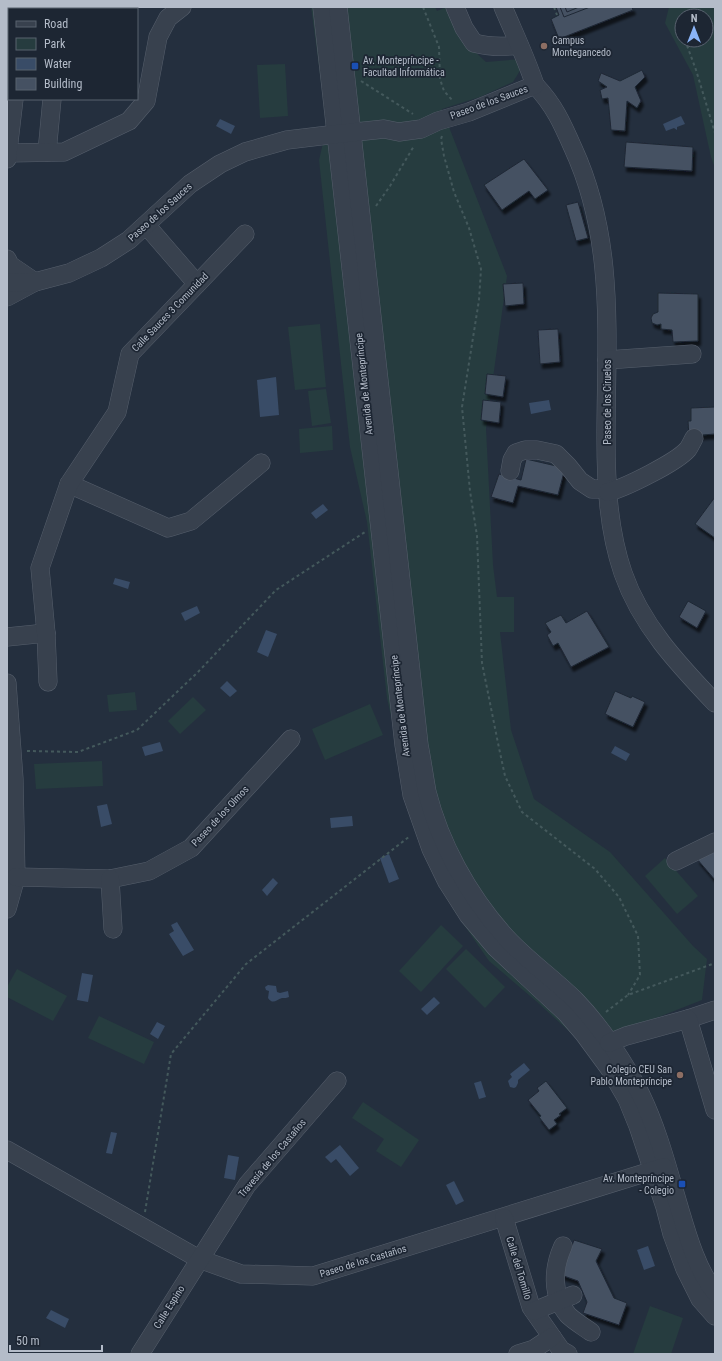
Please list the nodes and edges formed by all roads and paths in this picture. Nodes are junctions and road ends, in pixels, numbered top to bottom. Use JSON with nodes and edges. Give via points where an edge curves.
{"nodes":[{"id":1,"x":182,"y":7,"type":"edge"},
{"id":2,"x":322,"y":7,"type":"edge"},
{"id":3,"x":338,"y":7,"type":"edge"},
{"id":4,"x":423,"y":7,"type":"edge"},
{"id":5,"x":455,"y":7,"type":"edge"},
{"id":6,"x":503,"y":7,"type":"edge"},
{"id":7,"x":554,"y":7,"type":"edge"},
{"id":8,"x":557,"y":15,"type":"dead end"},
{"id":9,"x":688,"y":48,"type":"edge"},
{"id":10,"x":522,"y":51,"type":"junction"},
{"id":11,"x":345,"y":71,"type":"junction"},
{"id":12,"x":535,"y":85,"type":"junction"},
{"id":13,"x":14,"y":100,"type":"edge"},
{"id":14,"x":52,"y":100,"type":"edge"},
{"id":15,"x":434,"y":122,"type":"junction"},
{"id":16,"x":344,"y":133,"type":"junction"},
{"id":17,"x":715,"y":133,"type":"edge"},
{"id":18,"x":46,"y":152,"type":"junction"},
{"id":19,"x":7,"y":156,"type":"edge"},
{"id":20,"x":375,"y":207,"type":"dead end"},
{"id":21,"x":146,"y":225,"type":"junction"},
{"id":22,"x":245,"y":234,"type":"dead end"},
{"id":23,"x":7,"y":259,"type":"edge"},
{"id":24,"x":35,"y":282,"type":"junction"},
{"id":25,"x":7,"y":283,"type":"edge"},
{"id":26,"x":197,"y":284,"type":"junction"},
{"id":27,"x":7,"y":297,"type":"edge"},
{"id":28,"x":692,"y":354,"type":"dead end"},
{"id":29,"x":607,"y":360,"type":"junction"},
{"id":30,"x":694,"y":438,"type":"dead end"},
{"id":31,"x":261,"y":463,"type":"dead end"},
{"id":32,"x":510,"y":471,"type":"dead end"},
{"id":33,"x":68,"y":484,"type":"junction"},
{"id":34,"x":608,"y":490,"type":"junction"},
{"id":35,"x":380,"y":526,"type":"junction"},
{"id":36,"x":46,"y":633,"type":"junction"},
{"id":37,"x":7,"y":637,"type":"edge"},
{"id":38,"x":48,"y":682,"type":"dead end"},
{"id":39,"x":7,"y":684,"type":"edge"},
{"id":40,"x":7,"y":701,"type":"edge"},
{"id":41,"x":715,"y":703,"type":"edge"},
{"id":42,"x":291,"y":739,"type":"dead end"},
{"id":43,"x":12,"y":751,"type":"junction"},
{"id":44,"x":423,"y":828,"type":"junction"},
{"id":45,"x":715,"y":842,"type":"edge"},
{"id":46,"x":676,"y":861,"type":"dead end"},
{"id":47,"x":16,"y":877,"type":"junction"},
{"id":48,"x":110,"y":879,"type":"junction"},
{"id":49,"x":7,"y":909,"type":"edge"},
{"id":50,"x":113,"y":929,"type":"dead end"},
{"id":51,"x":715,"y":963,"type":"edge"},
{"id":52,"x":628,"y":995,"type":"junction"},
{"id":53,"x":715,"y":1010,"type":"edge"},
{"id":54,"x":688,"y":1019,"type":"junction"},
{"id":55,"x":594,"y":1023,"type":"junction"},
{"id":56,"x":609,"y":1043,"type":"junction"},
{"id":57,"x":337,"y":1081,"type":"dead end"},
{"id":58,"x":715,"y":1110,"type":"edge"},
{"id":59,"x":7,"y":1150,"type":"edge"},
{"id":60,"x":660,"y":1169,"type":"junction"},
{"id":61,"x":504,"y":1218,"type":"junction"},
{"id":62,"x":142,"y":1227,"type":"junction"},
{"id":63,"x":563,"y":1246,"type":"dead end"},
{"id":64,"x":199,"y":1259,"type":"junction"},
{"id":65,"x":715,"y":1292,"type":"edge"},
{"id":66,"x":566,"y":1298,"type":"junction"},
{"id":67,"x":534,"y":1311,"type":"junction"},
{"id":68,"x":715,"y":1316,"type":"edge"},
{"id":69,"x":591,"y":1332,"type":"dead end"},
{"id":70,"x":552,"y":1337,"type":"junction"},
{"id":71,"x":140,"y":1354,"type":"edge"},
{"id":72,"x":518,"y":1354,"type":"edge"},
{"id":73,"x":568,"y":1354,"type":"edge"}],
"edges":[{"from":1,"to":18,"type":"street","via":[[168,18],[158,37],[146,101],[129,121],[64,152]]},
{"from":2,"to":16,"type":"street","name":"Avenida de Montepríncipe"},
{"from":3,"to":11,"type":"street","name":"Avenida de Montepríncipe"},
{"from":4,"to":15,"type":"path","via":[[439,47],[440,80],[455,109]]},
{"from":5,"to":10,"type":"street","via":[[474,43]]},
{"from":6,"to":10,"type":"street","name":"Paseo de los Sauces"},
{"from":7,"to":8,"type":"path"},
{"from":9,"to":17,"type":"path"},
{"from":10,"to":12,"type":"street","name":"Paseo de los Sauces"},
{"from":11,"to":15,"type":"path"},
{"from":11,"to":16,"type":"street","name":"Avenida de Montepríncipe"},
{"from":12,"to":15,"type":"street","name":"Paseo de los Sauces","via":[[469,112]]},
{"from":12,"to":29,"type":"street","name":"Paseo de los Ciruelos","via":[[556,112],[582,166],[593,201],[606,281]]},
{"from":13,"to":19,"type":"street"},
{"from":14,"to":18,"type":"street"},
{"from":15,"to":16,"type":"street","name":"Paseo de los Sauces","via":[[399,132],[384,129]]},
{"from":15,"to":20,"type":"path","via":[[421,133]]},
{"from":15,"to":52,"type":"path","via":[[448,124],[441,139],[444,156],[481,269],[479,300],[462,407],[477,536],[482,662],[498,748],[505,776],[522,812],[595,869],[619,897],[638,936],[640,975]]},
{"from":16,"to":21,"type":"street","name":"Paseo de los Sauces","via":[[287,140],[245,152],[220,164],[190,184]]},
{"from":16,"to":35,"type":"street","name":"Avenida de Montepríncipe"},
{"from":16,"to":55,"type":"street","name":"Avenida de Montepríncipe","via":[[419,745],[427,791],[437,824],[461,877],[481,907],[504,935],[576,1002]]},
{"from":18,"to":19,"type":"street"},
{"from":21,"to":24,"type":"street","name":"Paseo de los Sauces","via":[[129,240],[100,258],[69,273]]},
{"from":21,"to":26,"type":"street"},
{"from":22,"to":26,"type":"street","name":"Calle Sauces 3 Comunidad"},
{"from":23,"to":24,"type":"street","via":[[10,265]]},
{"from":24,"to":25,"type":"street","name":"Paseo de los Sauces"},
{"from":24,"to":27,"type":"street"},
{"from":26,"to":33,"type":"street","name":"Calle Sauces 3 Comunidad","via":[[130,354],[117,412]]},
{"from":28,"to":29,"type":"street"},
{"from":29,"to":34,"type":"street","name":"Paseo de los Ciruelos"},
{"from":30,"to":34,"type":"street","via":[[681,455],[618,490]]},
{"from":31,"to":33,"type":"street","via":[[191,521],[168,528]]},
{"from":32,"to":34,"type":"street","via":[[516,453],[537,450],[556,454],[580,481],[592,489]]},
{"from":33,"to":36,"type":"street","name":"Calle Sauces 3 Comunidad","via":[[40,568]]},
{"from":34,"to":41,"type":"street","name":"Paseo de los Ciruelos","via":[[614,541],[623,574],[634,599],[660,642]]},
{"from":35,"to":43,"type":"path","via":[[371,528],[276,590],[198,672],[137,730],[78,752]]},
{"from":35,"to":44,"type":"street","name":"Avenida de Montepríncipe","via":[[404,745],[412,794]]},
{"from":36,"to":37,"type":"street"},
{"from":36,"to":38,"type":"street","name":"Calle Sauces 3 Comunidad"},
{"from":39,"to":40,"type":"street"},
{"from":40,"to":43,"type":"street"},
{"from":42,"to":48,"type":"street","name":"Paseo de los Olmos","via":[[191,848],[148,871]]},
{"from":43,"to":47,"type":"street"},
{"from":44,"to":60,"type":"street","name":"Avenida de Montepríncipe","via":[[447,882],[468,915],[496,948],[566,1013],[609,1068],[627,1098]]},
{"from":44,"to":62,"type":"path","via":[[246,964],[171,1054]]},
{"from":45,"to":46,"type":"street"},
{"from":47,"to":48,"type":"street","name":"Paseo de los Olmos"},
{"from":47,"to":49,"type":"street"},
{"from":48,"to":50,"type":"street"},
{"from":51,"to":52,"type":"path"},
{"from":52,"to":55,"type":"path"},
{"from":53,"to":54,"type":"street"},
{"from":54,"to":56,"type":"street"},
{"from":54,"to":58,"type":"street"},
{"from":55,"to":56,"type":"street","name":"Avenida de Montepríncipe"},
{"from":56,"to":60,"type":"street","name":"Avenida de Montepríncipe","via":[[641,1095],[652,1122]]},
{"from":57,"to":64,"type":"street","name":"Travesía de los Castaños","via":[[247,1185]]},
{"from":59,"to":62,"type":"street","name":"Paseo de los Castaños"},
{"from":60,"to":61,"type":"street","name":"Paseo de los Castaños"},
{"from":60,"to":65,"type":"street","name":"Avenida de Montepríncipe","via":[[699,1265]]},
{"from":60,"to":68,"type":"street","name":"Avenida de Montepríncipe","via":[[665,1206],[685,1269],[700,1299]]},
{"from":61,"to":64,"type":"street","name":"Paseo de los Castaños","via":[[313,1276],[241,1274]]},
{"from":61,"to":67,"type":"street","name":"Calle del Tomillo"},
{"from":62,"to":64,"type":"street","name":"Paseo de los Castaños"},
{"from":63,"to":66,"type":"street","via":[[557,1260],[555,1286]]},
{"from":64,"to":71,"type":"street","name":"Calle Espino"},
{"from":66,"to":67,"type":"street"},
{"from":66,"to":69,"type":"street","via":[[568,1315]]},
{"from":67,"to":70,"type":"street","name":"Calle del Tomillo"},
{"from":70,"to":72,"type":"street","via":[[534,1349]]},
{"from":70,"to":73,"type":"street","name":"Calle del Tomillo","via":[[561,1350]]}]}
